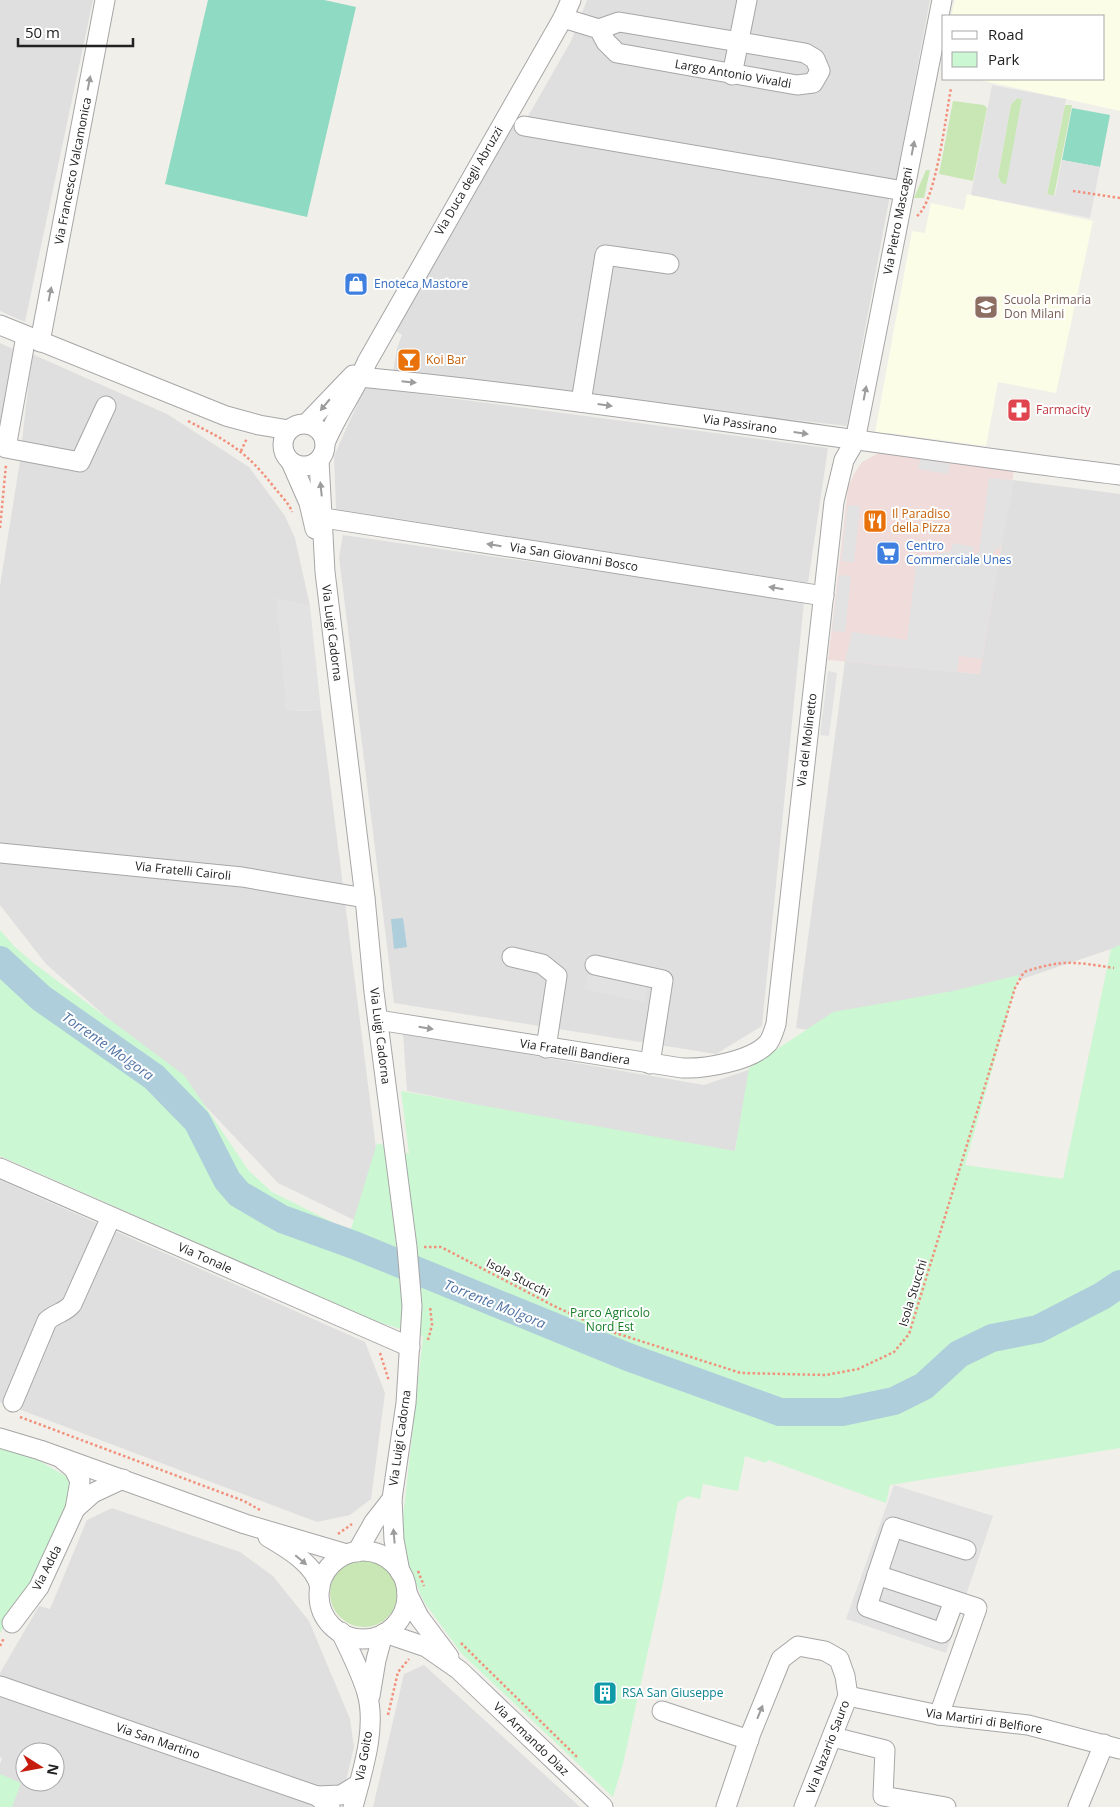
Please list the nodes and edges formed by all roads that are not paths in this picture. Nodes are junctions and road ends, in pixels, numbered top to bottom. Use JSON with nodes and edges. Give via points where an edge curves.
{"nodes":[{"id":1,"x":105,"y":0,"type":"edge"},
{"id":2,"x":571,"y":0,"type":"edge"},
{"id":3,"x":747,"y":0,"type":"edge"},
{"id":4,"x":942,"y":0,"type":"edge"},
{"id":5,"x":563,"y":18,"type":"junction"},
{"id":6,"x":598,"y":29,"type":"junction"},
{"id":7,"x":739,"y":42,"type":"junction"},
{"id":8,"x":732,"y":74,"type":"junction"},
{"id":9,"x":524,"y":126,"type":"dead end"},
{"id":10,"x":904,"y":192,"type":"junction"},
{"id":11,"x":669,"y":264,"type":"dead end"},
{"id":12,"x":0,"y":325,"type":"edge"},
{"id":13,"x":33,"y":339,"type":"junction"},
{"id":14,"x":364,"y":369,"type":"junction"},
{"id":15,"x":581,"y":402,"type":"junction"},
{"id":16,"x":106,"y":406,"type":"dead end"},
{"id":17,"x":226,"y":416,"type":"junction"},
{"id":18,"x":307,"y":424,"type":"junction"},
{"id":19,"x":289,"y":430,"type":"junction"},
{"id":20,"x":855,"y":441,"type":"junction"},
{"id":21,"x":322,"y":451,"type":"junction"},
{"id":22,"x":288,"y":457,"type":"junction"},
{"id":23,"x":1120,"y":475,"type":"edge"},
{"id":24,"x":324,"y":518,"type":"junction"},
{"id":25,"x":325,"y":572,"type":"junction"},
{"id":26,"x":824,"y":596,"type":"junction"},
{"id":27,"x":0,"y":853,"type":"edge"},
{"id":28,"x":365,"y":898,"type":"junction"},
{"id":29,"x":512,"y":957,"type":"dead end"},
{"id":30,"x":595,"y":965,"type":"dead end"},
{"id":31,"x":378,"y":1020,"type":"junction"},
{"id":32,"x":769,"y":1042,"type":"joint"},
{"id":33,"x":546,"y":1048,"type":"junction"},
{"id":34,"x":650,"y":1064,"type":"junction"},
{"id":35,"x":0,"y":1168,"type":"edge"},
{"id":36,"x":111,"y":1217,"type":"junction"},
{"id":37,"x":410,"y":1347,"type":"junction"},
{"id":38,"x":15,"y":1409,"type":"road end"},
{"id":39,"x":0,"y":1438,"type":"edge"},
{"id":40,"x":61,"y":1457,"type":"junction"},
{"id":41,"x":123,"y":1479,"type":"junction"},
{"id":42,"x":392,"y":1499,"type":"junction"},
{"id":43,"x":75,"y":1509,"type":"junction"},
{"id":44,"x":246,"y":1524,"type":"junction"},
{"id":45,"x":966,"y":1550,"type":"dead end"},
{"id":46,"x":352,"y":1553,"type":"junction"},
{"id":47,"x":400,"y":1572,"type":"junction"},
{"id":48,"x":877,"y":1575,"type":"junction"},
{"id":49,"x":320,"y":1588,"type":"junction"},
{"id":50,"x":407,"y":1593,"type":"junction"},
{"id":51,"x":954,"y":1601,"type":"junction"},
{"id":52,"x":12,"y":1623,"type":"dead end"},
{"id":53,"x":341,"y":1632,"type":"junction"},
{"id":54,"x":384,"y":1633,"type":"junction"},
{"id":55,"x":459,"y":1670,"type":"junction"},
{"id":56,"x":0,"y":1686,"type":"edge"},
{"id":57,"x":848,"y":1696,"type":"junction"},
{"id":58,"x":369,"y":1705,"type":"junction"},
{"id":59,"x":662,"y":1710,"type":"dead end"},
{"id":60,"x":939,"y":1715,"type":"junction"},
{"id":61,"x":833,"y":1737,"type":"junction"},
{"id":62,"x":748,"y":1740,"type":"junction"},
{"id":63,"x":1112,"y":1747,"type":"edge"},
{"id":64,"x":359,"y":1784,"type":"junction"},
{"id":65,"x":323,"y":1802,"type":"edge"},
{"id":66,"x":353,"y":1807,"type":"edge"},
{"id":67,"x":603,"y":1807,"type":"edge"},
{"id":68,"x":726,"y":1807,"type":"edge"},
{"id":69,"x":804,"y":1807,"type":"edge"},
{"id":70,"x":946,"y":1807,"type":"edge"},
{"id":71,"x":1078,"y":1807,"type":"edge"}],
"edges":[{"from":13,"to":1,"type":"street","name":"Via Francesco Valcamonica","one_way":true},
{"from":2,"to":5,"type":"street","name":"Via Duca degli Abruzzi"},
{"from":3,"to":7,"type":"street"},
{"from":10,"to":4,"type":"street","name":"Via Pietro Mascagni","one_way":true},
{"from":5,"to":6,"type":"street"},
{"from":5,"to":14,"type":"street","name":"Via Duca degli Abruzzi"},
{"from":6,"to":7,"type":"street","name":"Largo Antonio Vivaldi","via":[[619,22]]},
{"from":6,"to":8,"type":"street","name":"Largo Antonio Vivaldi","via":[[617,53]]},
{"from":7,"to":8,"type":"street"},
{"from":7,"to":8,"type":"street","name":"Largo Antonio Vivaldi","via":[[806,53],[815,59],[820,70],[813,83],[797,85]]},
{"from":9,"to":10,"type":"street"},
{"from":20,"to":10,"type":"street","name":"Via Pietro Mascagni","one_way":true},
{"from":11,"to":15,"type":"street","via":[[605,255]]},
{"from":12,"to":13,"type":"street"},
{"from":13,"to":16,"type":"street","name":"Via Francesco Valcamonica","via":[[6,448],[80,462]]},
{"from":13,"to":17,"type":"street"},
{"from":14,"to":15,"type":"street","name":"Via Passirano","one_way":true},
{"from":14,"to":18,"type":"street","name":"Via Duca degli Abruzzi","one_way":true},
{"from":14,"to":21,"type":"street","name":"Via Duca degli Abruzzi","via":[[335,419]]},
{"from":15,"to":20,"type":"street","name":"Via Passirano","one_way":true},
{"from":17,"to":19,"type":"street"},
{"from":17,"to":22,"type":"street"},
{"from":18,"to":19,"type":"street"},
{"from":18,"to":21,"type":"street","via":[[320,430]]},
{"from":19,"to":22,"type":"street","via":[[283,441]]},
{"from":20,"to":23,"type":"street","name":"Via Passirano"},
{"from":20,"to":26,"type":"street","name":"Via del Molinetto","via":[[844,460],[834,502]]},
{"from":21,"to":22,"type":"street","via":[[308,466]]},
{"from":24,"to":21,"type":"street","name":"Via Luigi Cadorna","one_way":true},
{"from":22,"to":25,"type":"street","name":"Via Luigi Cadorna","via":[[309,503]]},
{"from":24,"to":25,"type":"street","name":"Via Luigi Cadorna"},
{"from":26,"to":24,"type":"street","name":"Via San Giovanni Bosco","one_way":true},
{"from":25,"to":28,"type":"street","name":"Via Luigi Cadorna"},
{"from":26,"to":32,"type":"street","name":"Via del Molinetto","via":[[776,1024]]},
{"from":27,"to":28,"type":"street","name":"Via Fratelli Cairoli","via":[[242,877]]},
{"from":28,"to":31,"type":"street","name":"Via Luigi Cadorna"},
{"from":29,"to":33,"type":"street","via":[[542,964],[557,976]]},
{"from":30,"to":34,"type":"street","via":[[663,980]]},
{"from":31,"to":33,"type":"street","name":"Via Fratelli Bandiera","one_way":true},
{"from":31,"to":37,"type":"street","name":"Via Luigi Cadorna","via":[[408,1252],[412,1306]]},
{"from":32,"to":34,"type":"street","name":"Via Fratelli Bandiera","via":[[756,1051],[722,1064],[698,1069]]},
{"from":33,"to":34,"type":"street","name":"Via Fratelli Bandiera"},
{"from":35,"to":36,"type":"street","name":"Via Tonale"},
{"from":36,"to":37,"type":"street","name":"Via Tonale"},
{"from":36,"to":38,"type":"street","via":[[72,1304],[67,1311],[47,1321]]},
{"from":37,"to":42,"type":"street","name":"Via Luigi Cadorna","via":[[406,1403]]},
{"from":39,"to":40,"type":"street"},
{"from":40,"to":41,"type":"street"},
{"from":40,"to":43,"type":"street","name":"Via Adda","via":[[74,1469],[80,1481]]},
{"from":41,"to":43,"type":"street","name":"Via Adda","via":[[93,1492]]},
{"from":41,"to":44,"type":"street"},
{"from":42,"to":46,"type":"street","name":"Via Luigi Cadorna"},
{"from":47,"to":42,"type":"street","name":"Via Luigi Cadorna","one_way":true},
{"from":43,"to":52,"type":"street","name":"Via Adda","via":[[39,1588]]},
{"from":44,"to":46,"type":"street"},
{"from":44,"to":49,"type":"street","one_way":true,"via":[[306,1564],[315,1574]]},
{"from":45,"to":48,"type":"street","via":[[893,1527]]},
{"from":46,"to":47,"type":"street","via":[[369,1552],[383,1556]]},
{"from":46,"to":49,"type":"street","via":[[328,1568]]},
{"from":47,"to":50,"type":"street"},
{"from":48,"to":51,"type":"street"},
{"from":48,"to":51,"type":"street","via":[[867,1607],[942,1633]]},
{"from":49,"to":53,"type":"street","via":[[323,1611],[330,1624]]},
{"from":50,"to":54,"type":"street","via":[[403,1614]]},
{"from":50,"to":55,"type":"street","name":"Via Armando Diaz","via":[[419,1617]]},
{"from":51,"to":60,"type":"street","via":[[977,1608]]},
{"from":53,"to":54,"type":"street","via":[[362,1639]]},
{"from":53,"to":58,"type":"street","name":"Via Goito"},
{"from":54,"to":55,"type":"street","name":"Via Armando Diaz","via":[[426,1648]]},
{"from":54,"to":58,"type":"street","name":"Via Goito"},
{"from":55,"to":67,"type":"street","name":"Via Armando Diaz"},
{"from":56,"to":65,"type":"street","name":"Via San Martino"},
{"from":57,"to":60,"type":"street","name":"Via Martiri di Belfiore"},
{"from":57,"to":61,"type":"street","name":"Via Nazario Sauro"},
{"from":62,"to":57,"type":"street","name":"Via Nazario Sauro","one_way":true,"via":[[780,1659],[798,1646],[825,1651],[839,1659]]},
{"from":58,"to":64,"type":"street","name":"Via Goito","via":[[369,1736]]},
{"from":59,"to":62,"type":"street"},
{"from":60,"to":63,"type":"street","name":"Via Martiri di Belfiore","via":[[1028,1725]]},
{"from":61,"to":69,"type":"street","name":"Via Nazario Sauro"},
{"from":61,"to":70,"type":"street","via":[[886,1750],[883,1796]]},
{"from":62,"to":68,"type":"street"},
{"from":63,"to":71,"type":"street"},
{"from":64,"to":65,"type":"street","name":"Via San Martino"},
{"from":64,"to":66,"type":"street","name":"Via Goito"}]}
